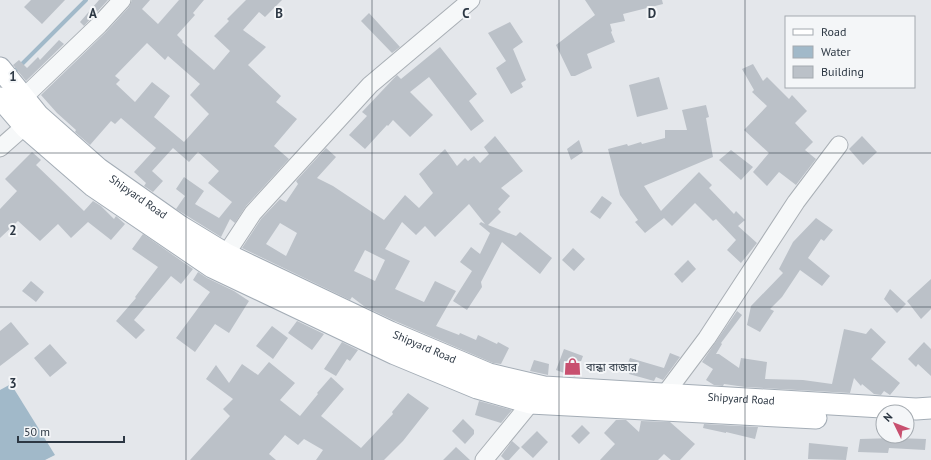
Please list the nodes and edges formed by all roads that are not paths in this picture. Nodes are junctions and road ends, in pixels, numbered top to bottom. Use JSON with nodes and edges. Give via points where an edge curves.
{"nodes":[{"id":1,"x":122,"y":0,"type":"edge"},
{"id":2,"x":471,"y":0,"type":"edge"},
{"id":3,"x":0,"y":68,"type":"edge"},
{"id":4,"x":0,"y":98,"type":"edge"},
{"id":5,"x":24,"y":98,"type":"junction"},
{"id":6,"x":31,"y":121,"type":"junction"},
{"id":7,"x":839,"y":145,"type":"dead end"},
{"id":8,"x":0,"y":148,"type":"edge"},
{"id":9,"x":226,"y":254,"type":"junction"},
{"id":10,"x":544,"y":387,"type":"junction"},
{"id":11,"x":665,"y":394,"type":"junction"},
{"id":12,"x":530,"y":403,"type":"junction"},
{"id":13,"x":931,"y":408,"type":"edge"},
{"id":14,"x":875,"y":421,"type":"edge"},
{"id":15,"x":915,"y":422,"type":"edge"},
{"id":16,"x":931,"y":422,"type":"edge"},
{"id":17,"x":484,"y":460,"type":"edge"}],
"edges":[{"from":1,"to":5,"type":"street","via":[[100,25]]},
{"from":2,"to":9,"type":"street","via":[[370,85],[253,213]]},
{"from":3,"to":5,"type":"main road","name":"Shipyard Road"},
{"from":4,"to":6,"type":"main road","name":"Shipyard Road"},
{"from":5,"to":6,"type":"main road","name":"Shipyard Road"},
{"from":6,"to":8,"type":"street"},
{"from":6,"to":9,"type":"main road","name":"Shipyard Road","via":[[180,226]]},
{"from":6,"to":12,"type":"main road","name":"Shipyard Road","via":[[93,186],[212,267],[395,354],[477,388]]},
{"from":7,"to":11,"type":"street","via":[[796,202],[707,338]]},
{"from":9,"to":10,"type":"main road","name":"Shipyard Road","via":[[390,332],[489,374]]},
{"from":10,"to":11,"type":"main road","name":"Shipyard Road"},
{"from":10,"to":12,"type":"street"},
{"from":11,"to":13,"type":"main road","name":"Shipyard Road"},
{"from":12,"to":14,"type":"main road","name":"Shipyard Road"},
{"from":12,"to":17,"type":"street"},
{"from":15,"to":16,"type":"main road"}]}
